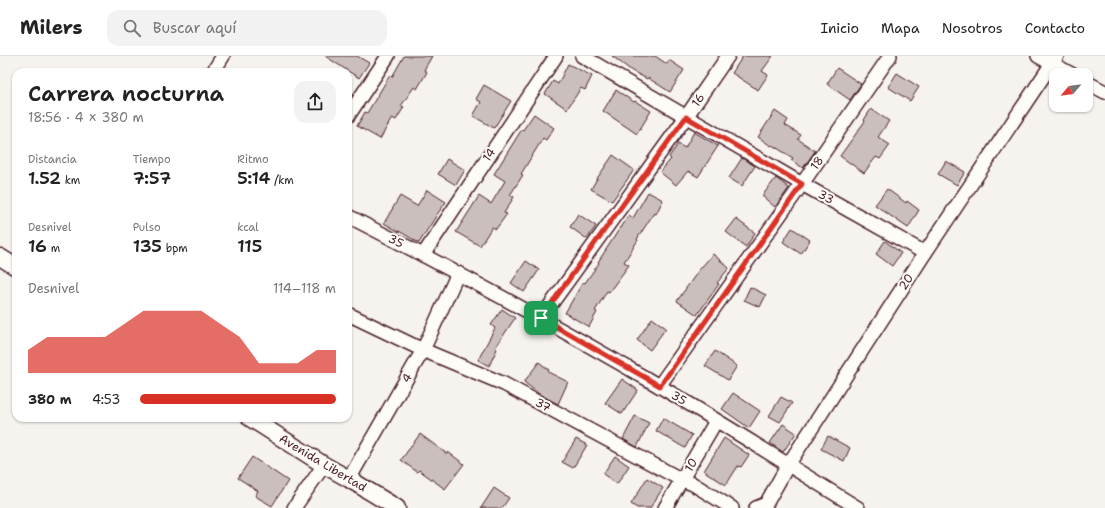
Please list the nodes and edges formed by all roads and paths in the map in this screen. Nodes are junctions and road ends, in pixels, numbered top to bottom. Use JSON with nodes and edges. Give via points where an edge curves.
{"nodes":[{"id":1,"x":223,"y":56,"type":"edge"},
{"id":2,"x":388,"y":56,"type":"edge"},
{"id":3,"x":556,"y":56,"type":"edge"},
{"id":4,"x":582,"y":56,"type":"edge"},
{"id":5,"x":728,"y":56,"type":"edge"},
{"id":6,"x":890,"y":56,"type":"edge"},
{"id":7,"x":1038,"y":56,"type":"edge"},
{"id":8,"x":1055,"y":60,"type":"edge"},
{"id":9,"x":216,"y":68,"type":"edge"},
{"id":10,"x":1065,"y":68,"type":"edge"},
{"id":11,"x":1093,"y":86,"type":"edge"},
{"id":12,"x":1105,"y":92,"type":"edge"},
{"id":13,"x":352,"y":110,"type":"edge"},
{"id":14,"x":686,"y":117,"type":"junction"},
{"id":15,"x":802,"y":184,"type":"junction"},
{"id":16,"x":352,"y":218,"type":"edge"},
{"id":17,"x":925,"y":253,"type":"junction"},
{"id":18,"x":423,"y":254,"type":"junction"},
{"id":19,"x":0,"y":257,"type":"edge"},
{"id":20,"x":12,"y":264,"type":"edge"},
{"id":21,"x":458,"y":273,"type":"junction"},
{"id":22,"x":352,"y":316,"type":"edge"},
{"id":23,"x":541,"y":318,"type":"junction"},
{"id":24,"x":423,"y":350,"type":"junction"},
{"id":25,"x":660,"y":386,"type":"junction"},
{"id":26,"x":716,"y":421,"type":"junction"},
{"id":27,"x":256,"y":422,"type":"edge"},
{"id":28,"x":324,"y":465,"type":"junction"},
{"id":29,"x":788,"y":465,"type":"junction"},
{"id":30,"x":349,"y":478,"type":"junction"},
{"id":31,"x":682,"y":480,"type":"junction"},
{"id":32,"x":294,"y":508,"type":"edge"},
{"id":33,"x":397,"y":508,"type":"edge"},
{"id":34,"x":665,"y":508,"type":"edge"},
{"id":35,"x":732,"y":508,"type":"edge"},
{"id":36,"x":756,"y":508,"type":"edge"},
{"id":37,"x":858,"y":508,"type":"edge"}],
"edges":[{"from":1,"to":9,"type":"street"},
{"from":2,"to":13,"type":"street"},
{"from":3,"to":18,"type":"street","name":"14"},
{"from":4,"to":14,"type":"street","name":"33"},
{"from":5,"to":14,"type":"street","name":"16"},
{"from":6,"to":15,"type":"street","name":"18"},
{"from":7,"to":8,"type":"street"},
{"from":8,"to":10,"type":"street"},
{"from":8,"to":17,"type":"street","name":"20"},
{"from":11,"to":12,"type":"street"},
{"from":14,"to":15,"type":"street","name":"33"},
{"from":14,"to":23,"type":"street","name":"16"},
{"from":15,"to":17,"type":"street","name":"33"},
{"from":15,"to":25,"type":"street","name":"18"},
{"from":16,"to":18,"type":"street","name":"35"},
{"from":17,"to":29,"type":"street","name":"20"},
{"from":18,"to":21,"type":"street","name":"35"},
{"from":19,"to":20,"type":"main road"},
{"from":21,"to":23,"type":"street","name":"35"},
{"from":21,"to":24,"type":"street","name":"4"},
{"from":22,"to":24,"type":"street","name":"37"},
{"from":23,"to":25,"type":"street","name":"35"},
{"from":24,"to":30,"type":"street","name":"4"},
{"from":24,"to":31,"type":"street","name":"37","via":[[504,384]]},
{"from":25,"to":26,"type":"street","name":"35"},
{"from":26,"to":29,"type":"street","name":"35"},
{"from":26,"to":31,"type":"street","name":"10"},
{"from":27,"to":28,"type":"main road","name":"Avenida Libertad"},
{"from":28,"to":30,"type":"main road","name":"Avenida Libertad"},
{"from":28,"to":32,"type":"street"},
{"from":29,"to":36,"type":"street","name":"20","via":[[766,504]]},
{"from":29,"to":37,"type":"street","name":"35"},
{"from":30,"to":33,"type":"main road","name":"Avenida Libertad"},
{"from":31,"to":34,"type":"street","name":"10"},
{"from":31,"to":35,"type":"street","name":"37"}]}
